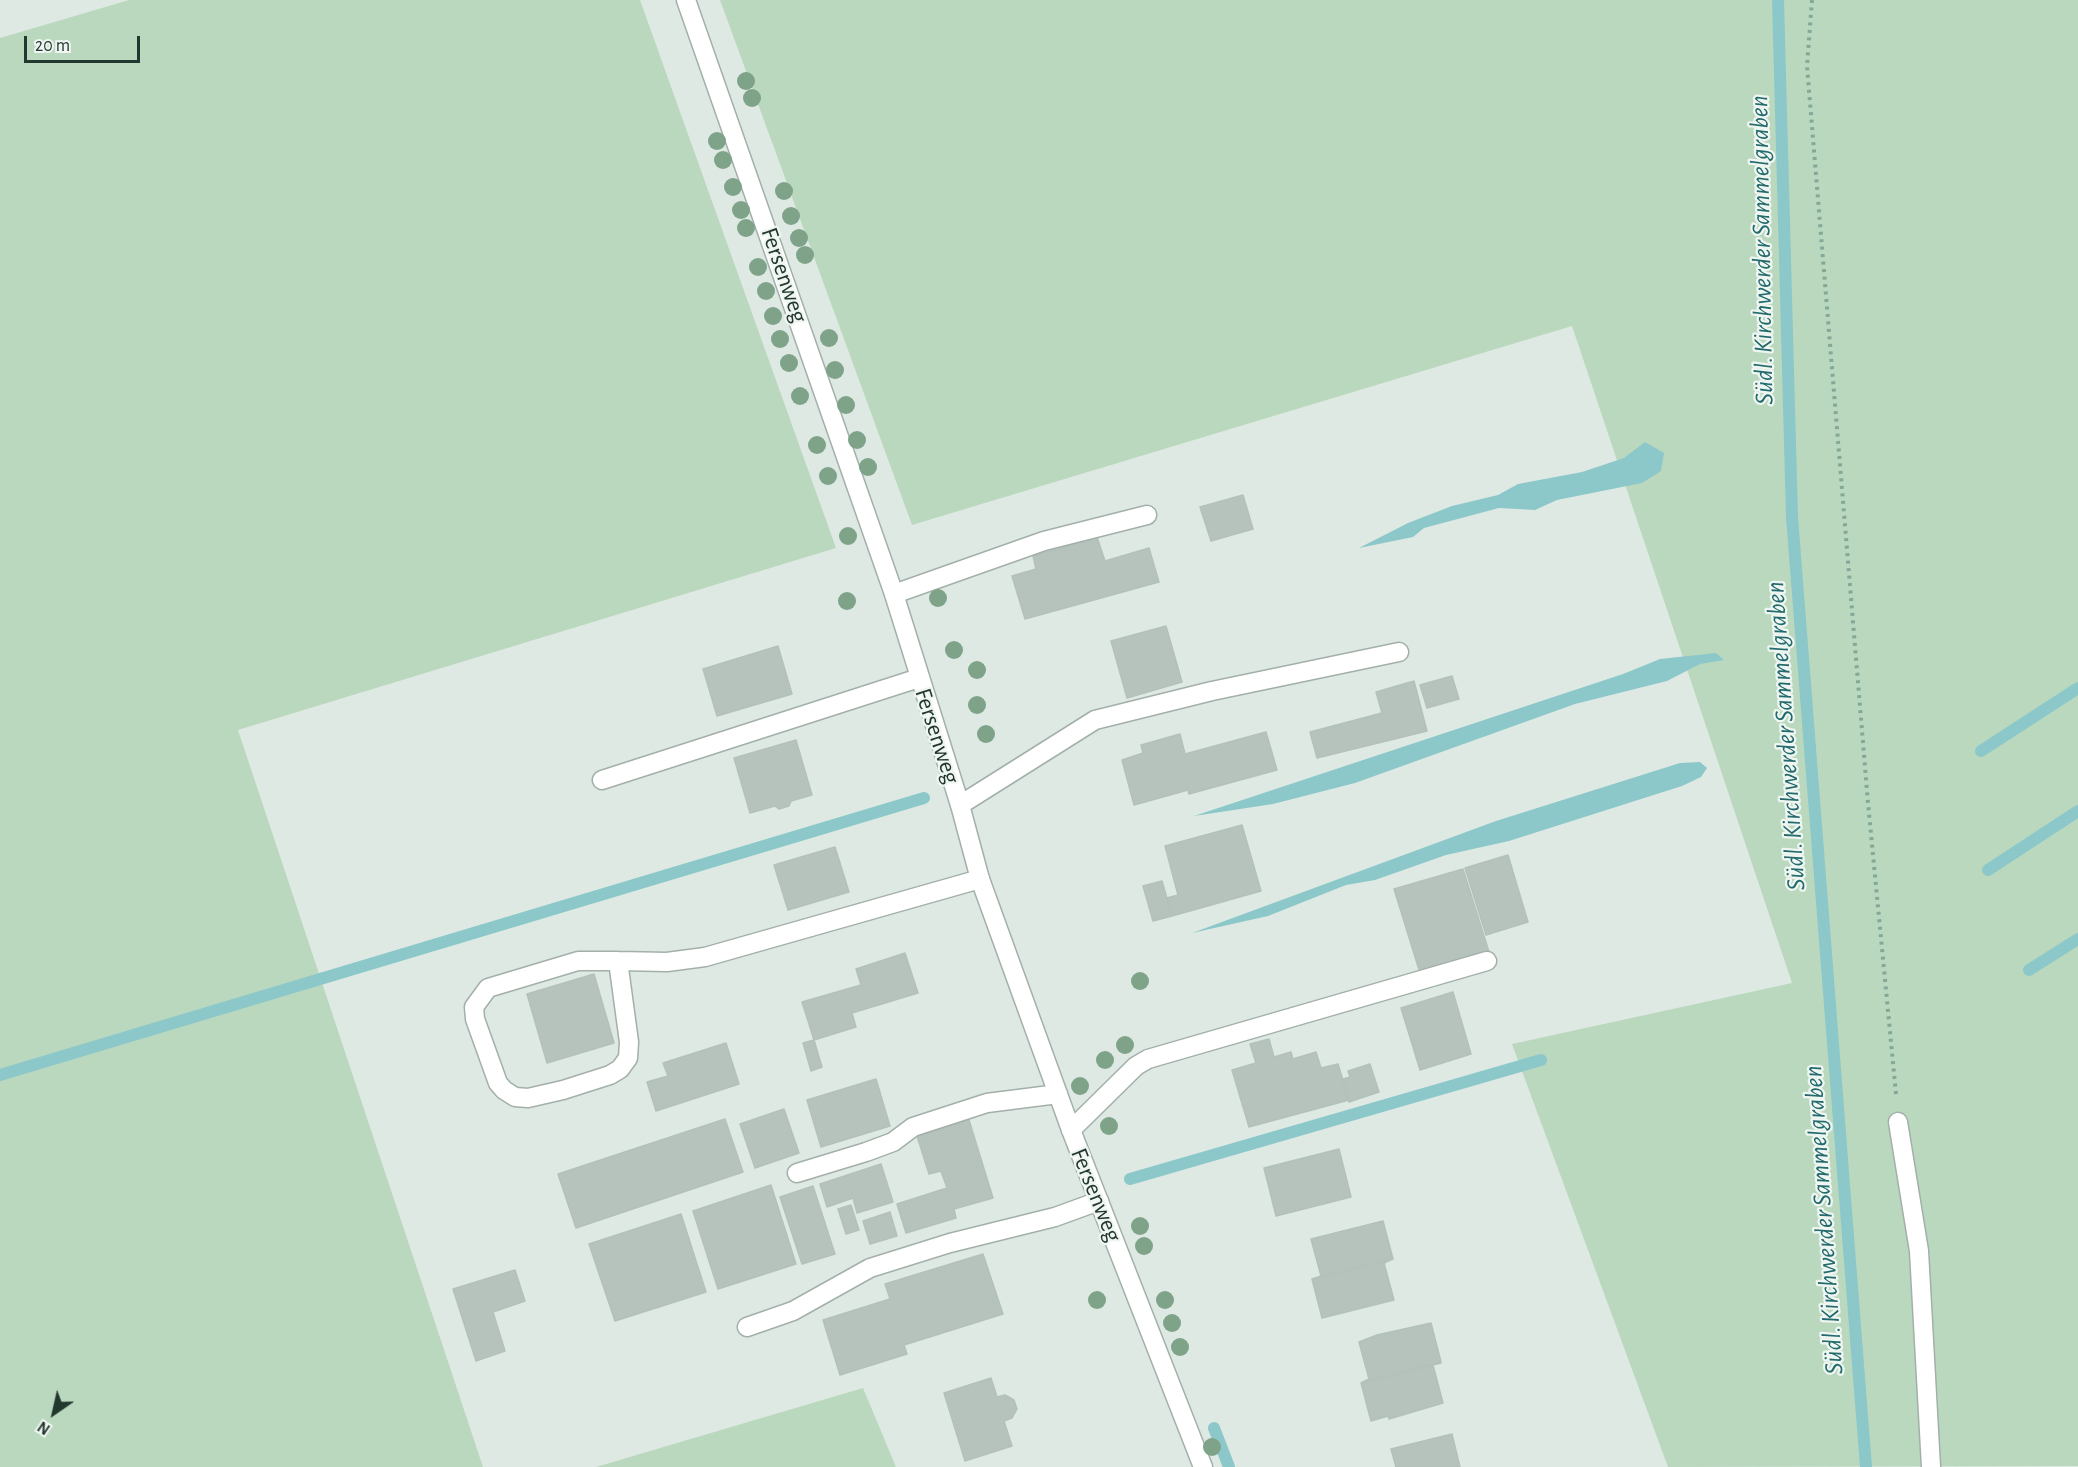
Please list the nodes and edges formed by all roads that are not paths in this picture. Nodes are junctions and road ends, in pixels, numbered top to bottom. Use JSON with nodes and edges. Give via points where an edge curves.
{"nodes":[{"id":1,"x":686,"y":0,"type":"edge"},
{"id":2,"x":1147,"y":515,"type":"dead end"},
{"id":3,"x":894,"y":594,"type":"junction"},
{"id":4,"x":1399,"y":652,"type":"dead end"},
{"id":5,"x":918,"y":678,"type":"junction"},
{"id":6,"x":602,"y":780,"type":"dead end"},
{"id":7,"x":960,"y":805,"type":"junction"},
{"id":8,"x":980,"y":879,"type":"junction"},
{"id":9,"x":618,"y":961,"type":"junction"},
{"id":10,"x":1487,"y":961,"type":"dead end"},
{"id":11,"x":1058,"y":1094,"type":"junction"},
{"id":12,"x":1898,"y":1122,"type":"road end"},
{"id":13,"x":1071,"y":1130,"type":"junction"},
{"id":14,"x":797,"y":1173,"type":"dead end"},
{"id":15,"x":1099,"y":1201,"type":"junction"},
{"id":16,"x":747,"y":1327,"type":"dead end"},
{"id":17,"x":1203,"y":1467,"type":"edge"},
{"id":18,"x":1931,"y":1467,"type":"edge"}],
"edges":[{"from":1,"to":3,"type":"street","name":"Fersenweg"},
{"from":2,"to":3,"type":"street","via":[[1044,541]]},
{"from":3,"to":5,"type":"street","name":"Fersenweg"},
{"from":4,"to":7,"type":"street","via":[[1095,720]]},
{"from":5,"to":6,"type":"street"},
{"from":5,"to":7,"type":"street","name":"Fersenweg"},
{"from":7,"to":8,"type":"street","name":"Fersenweg"},
{"from":8,"to":9,"type":"street","via":[[705,957],[667,962]]},
{"from":8,"to":11,"type":"street","name":"Fersenweg"},
{"from":9,"to":9,"type":"street","via":[[578,961],[482,993],[474,1007],[475,1019],[504,1090],[515,1097],[528,1098],[620,1069],[628,1058],[629,1042]]},
{"from":10,"to":13,"type":"street","via":[[1148,1059]]},
{"from":11,"to":13,"type":"street","name":"Fersenweg"},
{"from":11,"to":14,"type":"street","via":[[987,1103],[913,1127],[893,1142],[866,1152]]},
{"from":12,"to":18,"type":"street","via":[[1919,1251]]},
{"from":13,"to":15,"type":"street","name":"Fersenweg"},
{"from":15,"to":16,"type":"street","via":[[1055,1217],[870,1268],[794,1311]]},
{"from":15,"to":17,"type":"street","name":"Fersenweg"}]}
